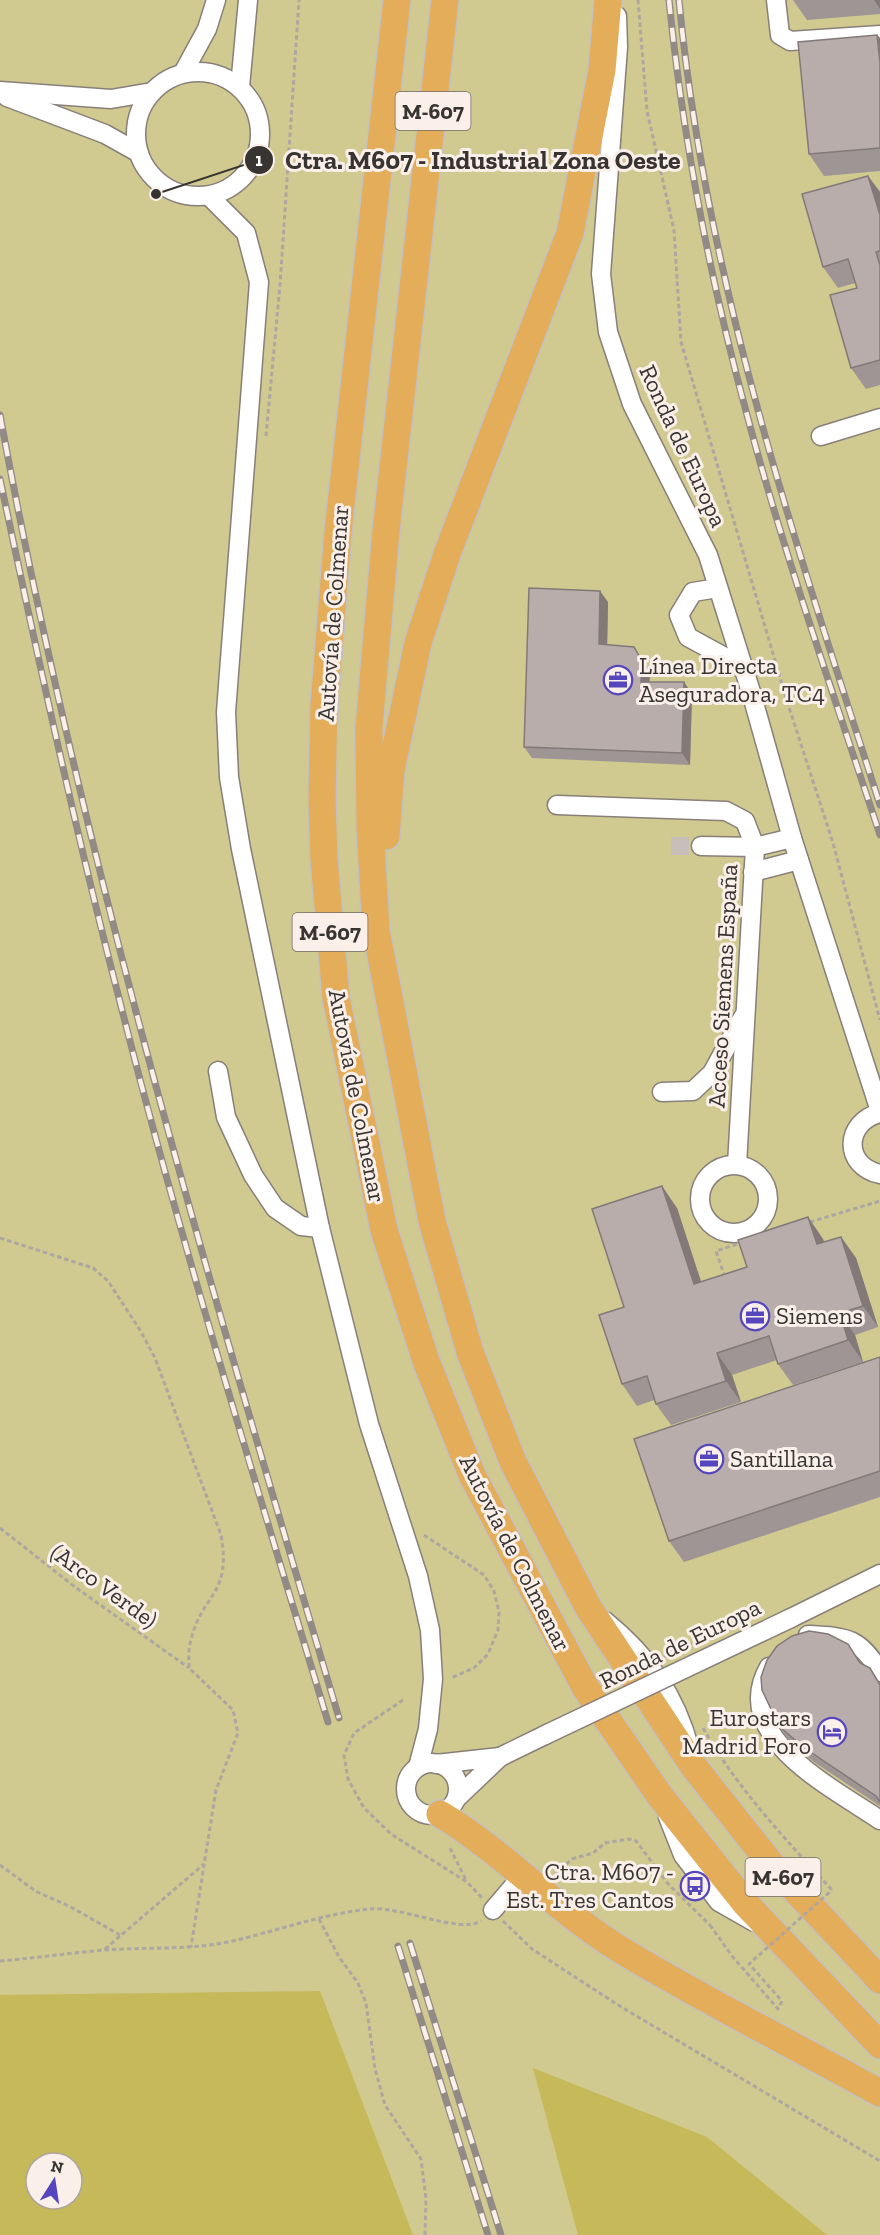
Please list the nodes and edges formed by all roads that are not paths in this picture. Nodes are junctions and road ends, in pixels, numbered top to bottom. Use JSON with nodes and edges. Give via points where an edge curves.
{"nodes":[{"id":1,"x":216,"y":0,"type":"edge"},
{"id":2,"x":248,"y":0,"type":"edge"},
{"id":3,"x":396,"y":0,"type":"edge"},
{"id":4,"x":445,"y":0,"type":"edge"},
{"id":5,"x":608,"y":0,"type":"edge"},
{"id":6,"x":616,"y":0,"type":"edge"},
{"id":7,"x":776,"y":0,"type":"edge"},
{"id":8,"x":880,"y":34,"type":"edge"},
{"id":9,"x":183,"y":73,"type":"junction"},
{"id":10,"x":240,"y":87,"type":"junction"},
{"id":11,"x":152,"y":92,"type":"junction"},
{"id":12,"x":0,"y":93,"type":"edge"},
{"id":13,"x":139,"y":153,"type":"junction"},
{"id":14,"x":209,"y":196,"type":"junction"},
{"id":15,"x":880,"y":418,"type":"edge"},
{"id":16,"x":820,"y":436,"type":"dead end"},
{"id":17,"x":718,"y":588,"type":"junction"},
{"id":18,"x":733,"y":635,"type":"junction"},
{"id":19,"x":706,"y":648,"type":"junction"},
{"id":20,"x":743,"y":667,"type":"junction"},
{"id":21,"x":557,"y":805,"type":"dead end"},
{"id":22,"x":792,"y":838,"type":"junction"},
{"id":23,"x":701,"y":846,"type":"tunnel mouth"},
{"id":24,"x":755,"y":847,"type":"junction"},
{"id":25,"x":799,"y":860,"type":"junction"},
{"id":26,"x":753,"y":872,"type":"junction"},
{"id":27,"x":389,"y":1005,"type":"junction"},
{"id":28,"x":745,"y":1013,"type":"junction"},
{"id":29,"x":218,"y":1071,"type":"dead end"},
{"id":30,"x":662,"y":1092,"type":"dead end"},
{"id":31,"x":880,"y":1112,"type":"edge"},
{"id":32,"x":737,"y":1165,"type":"junction"},
{"id":33,"x":880,"y":1174,"type":"edge"},
{"id":34,"x":320,"y":1228,"type":"junction"},
{"id":35,"x":880,"y":1574,"type":"edge"},
{"id":36,"x":880,"y":1672,"type":"edge"},
{"id":37,"x":500,"y":1757,"type":"junction"},
{"id":38,"x":427,"y":1765,"type":"junction"},
{"id":39,"x":449,"y":1806,"type":"junction"},
{"id":40,"x":880,"y":1820,"type":"edge"},
{"id":41,"x":529,"y":1882,"type":"junction"},
{"id":42,"x":494,"y":1910,"type":"road end"},
{"id":43,"x":880,"y":1980,"type":"edge"},
{"id":44,"x":880,"y":2046,"type":"edge"},
{"id":45,"x":880,"y":2093,"type":"edge"}],
"edges":[{"from":1,"to":9,"type":"street","via":[[207,29]]},
{"from":2,"to":10,"type":"street"},
{"from":3,"to":44,"type":"highway","name":"Autovía de Colmenar","number":"M-607","via":[[338,532],[324,705],[324,859],[336,998],[384,1230],[430,1371],[472,1475],[585,1687],[660,1796],[769,1931]]},
{"from":4,"to":27,"type":"highway","name":"Autovía de Colmenar","number":"M-607","via":[[386,531],[369,726],[376,930]]},
{"from":5,"to":27,"type":"highway","via":[[602,70],[570,233],[447,554],[418,643],[402,712],[386,830]]},
{"from":6,"to":17,"type":"street","name":"Ronda de Europa","via":[[618,47],[601,274],[608,332],[632,404],[708,555]]},
{"from":7,"to":8,"type":"street","via":[[780,35],[790,41]]},
{"from":9,"to":10,"type":"street","via":[[203,71],[223,76]]},
{"from":9,"to":11,"type":"street"},
{"from":10,"to":14,"type":"street","via":[[257,110],[261,137],[254,164],[235,185]]},
{"from":11,"to":12,"type":"street","via":[[111,99]]},
{"from":11,"to":13,"type":"street","via":[[141,110],[136,131]]},
{"from":12,"to":13,"type":"street","via":[[105,134]]},
{"from":13,"to":14,"type":"street","via":[[149,172],[166,187],[186,195]]},
{"from":14,"to":34,"type":"street","via":[[246,234],[259,282],[226,712],[229,777]]},
{"from":15,"to":16,"type":"street"},
{"from":17,"to":18,"type":"street","name":"Ronda de Europa"},
{"from":17,"to":19,"type":"street","via":[[693,592],[679,615],[688,637]]},
{"from":18,"to":19,"type":"street"},
{"from":18,"to":20,"type":"street","name":"Ronda de Europa"},
{"from":19,"to":20,"type":"street"},
{"from":20,"to":22,"type":"street","name":"Ronda de Europa"},
{"from":21,"to":24,"type":"street","via":[[726,811],[745,821]]},
{"from":22,"to":24,"type":"street","name":"Acceso Siemens España"},
{"from":22,"to":25,"type":"street","name":"Ronda de Europa"},
{"from":23,"to":24,"type":"street"},
{"from":24,"to":26,"type":"street","name":"Acceso Siemens España"},
{"from":25,"to":26,"type":"street"},
{"from":25,"to":31,"type":"street","name":"Ronda de Europa"},
{"from":26,"to":28,"type":"street","name":"Acceso Siemens España"},
{"from":27,"to":43,"type":"highway","name":"Autovía de Colmenar","number":"M-607","via":[[432,1221],[470,1353],[513,1462],[588,1607],[694,1767],[771,1864]]},
{"from":28,"to":30,"type":"street","via":[[712,1073],[693,1091]]},
{"from":28,"to":32,"type":"street","name":"Acceso Siemens España"},
{"from":29,"to":34,"type":"street","via":[[226,1117],[252,1175],[276,1208],[301,1226]]},
{"from":31,"to":33,"type":"street","name":"Ronda de Europa","via":[[862,1121],[853,1139],[856,1159],[863,1167]]},
{"from":32,"to":32,"type":"street","via":[[715,1171],[703,1183],[699,1198],[709,1223],[741,1239],[767,1208],[767,1193],[761,1179]]},
{"from":34,"to":38,"type":"street","via":[[369,1424],[418,1576],[430,1630],[433,1679]]},
{"from":35,"to":37,"type":"street","name":"Ronda de Europa","bridge":true},
{"from":36,"to":40,"type":"street","via":[[867,1650],[842,1636],[807,1635],[783,1648],[764,1677],[759,1701],[771,1736],[791,1759]]},
{"from":37,"to":38,"type":"street","name":"Ronda de Europa"},
{"from":37,"to":39,"type":"street","name":"Ronda de Europa"},
{"from":38,"to":39,"type":"street","via":[[444,1766],[457,1780]]},
{"from":38,"to":39,"type":"street","via":[[407,1783],[409,1802],[424,1814]]},
{"from":39,"to":41,"type":"highway","via":[[476,1836]]},
{"from":41,"to":42,"type":"street"},
{"from":41,"to":45,"type":"highway","via":[[620,1950]]}]}
